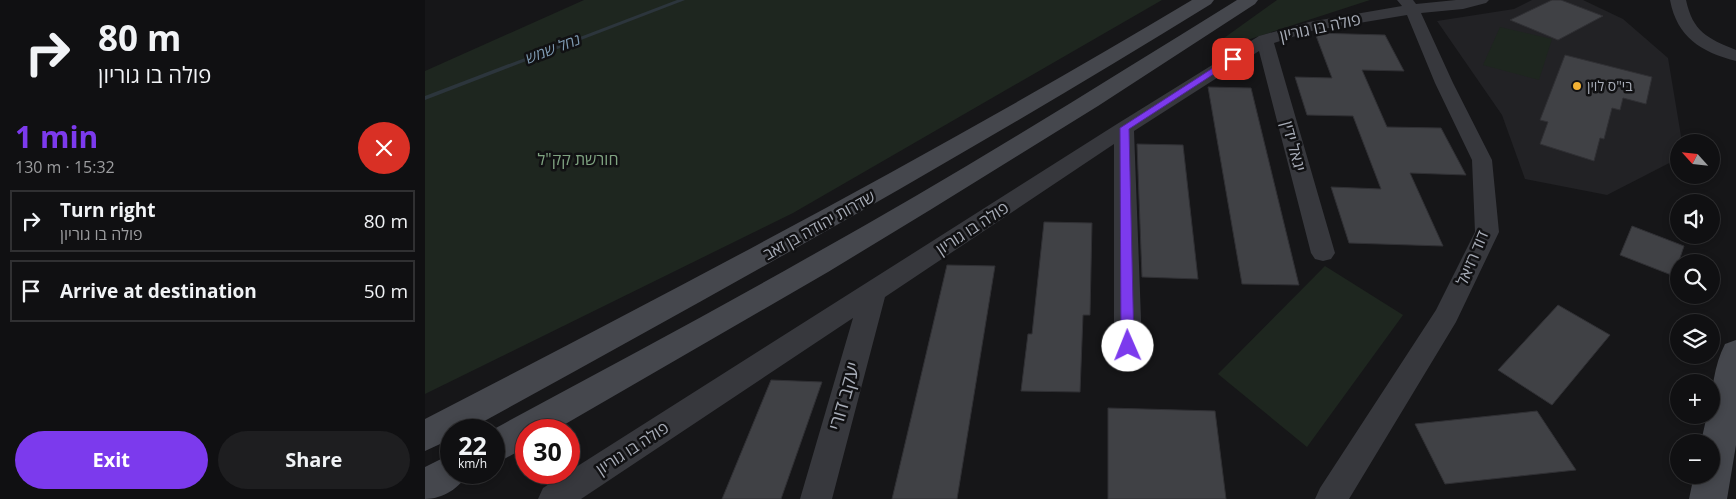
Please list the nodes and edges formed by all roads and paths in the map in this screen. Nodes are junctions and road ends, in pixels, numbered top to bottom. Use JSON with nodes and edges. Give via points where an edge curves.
{"nodes":[{"id":1,"x":1205,"y":0,"type":"edge"},
{"id":2,"x":1249,"y":0,"type":"edge"},
{"id":3,"x":1481,"y":0,"type":"edge"},
{"id":4,"x":1678,"y":0,"type":"edge"},
{"id":5,"x":1408,"y":5,"type":"edge"},
{"id":6,"x":1265,"y":40,"type":"junction"},
{"id":7,"x":1736,"y":56,"type":"edge"},
{"id":8,"x":1125,"y":128,"type":"junction"},
{"id":9,"x":1323,"y":253,"type":"dead end"},
{"id":10,"x":873,"y":293,"type":"junction"},
{"id":11,"x":1128,"y":346,"type":"dead end"},
{"id":12,"x":1735,"y":368,"type":"edge"},
{"id":13,"x":425,"y":436,"type":"edge"},
{"id":14,"x":505,"y":441,"type":"edge"},
{"id":15,"x":440,"y":477,"type":"edge"},
{"id":16,"x":425,"y":486,"type":"edge"},
{"id":17,"x":553,"y":499,"type":"edge"},
{"id":18,"x":816,"y":499,"type":"edge"},
{"id":19,"x":1331,"y":499,"type":"edge"},
{"id":20,"x":1708,"y":499,"type":"edge"}],
"edges":[{"from":1,"to":13,"type":"main road","name":"שדרות יהודה בן זאב","via":[[885,189]]},
{"from":2,"to":14,"type":"main road","name":"שדרות יהודה בן זאב","via":[[921,204]]},
{"from":3,"to":5,"type":"street","name":"פולה בו גוריון","via":[[1463,4]]},
{"from":4,"to":7,"type":"street","via":[[1689,32],[1710,46]]},
{"from":5,"to":6,"type":"street","name":"פולה בו גוריון"},
{"from":5,"to":19,"type":"street","name":"דוד רזיאל","via":[[1482,160],[1487,232],[1447,315]]},
{"from":6,"to":8,"type":"street","name":"פולה בו גוריון"},
{"from":6,"to":9,"type":"street","name":"יגאל ידין"},
{"from":8,"to":10,"type":"street","name":"פולה בו גוריון"},
{"from":8,"to":11,"type":"street"},
{"from":10,"to":17,"type":"street","name":"פולה בו גוריון"},
{"from":10,"to":18,"type":"street","name":"יעקב דורי"},
{"from":12,"to":20,"type":"main road"},
{"from":15,"to":16,"type":"main road"}]}
